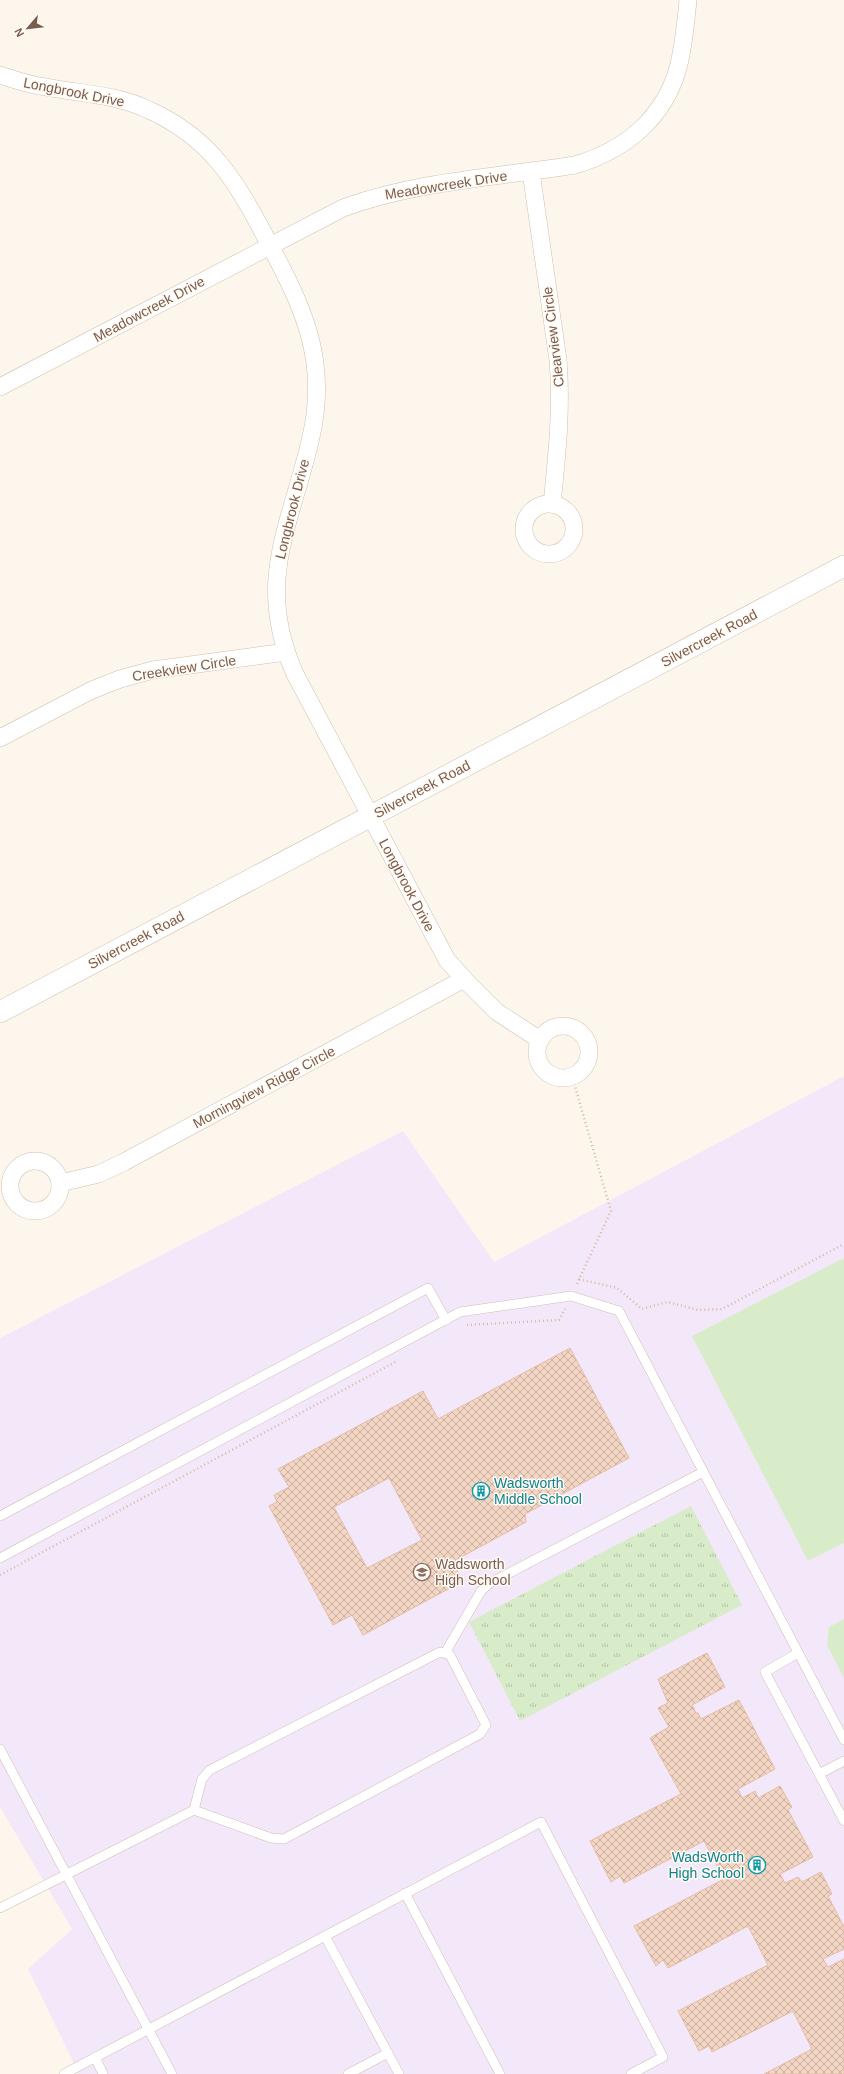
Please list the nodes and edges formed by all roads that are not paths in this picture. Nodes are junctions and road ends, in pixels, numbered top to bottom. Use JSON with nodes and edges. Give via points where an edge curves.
{"nodes":[{"id":1,"x":688,"y":0,"type":"edge"},
{"id":2,"x":0,"y":75,"type":"edge"},
{"id":3,"x":532,"y":172,"type":"junction"},
{"id":4,"x":270,"y":245,"type":"junction"},
{"id":5,"x":0,"y":387,"type":"edge"},
{"id":6,"x":552,"y":504,"type":"dead end"},
{"id":7,"x":844,"y":566,"type":"edge"},
{"id":8,"x":286,"y":652,"type":"junction"},
{"id":9,"x":0,"y":738,"type":"edge"},
{"id":10,"x":371,"y":816,"type":"junction"},
{"id":11,"x":464,"y":979,"type":"junction"},
{"id":12,"x":0,"y":1012,"type":"edge"},
{"id":13,"x":540,"y":1040,"type":"dead end"},
{"id":14,"x":60,"y":1183,"type":"dead end"},
{"id":15,"x":446,"y":1320,"type":"junction"},
{"id":16,"x":704,"y":1472,"type":"junction"},
{"id":17,"x":0,"y":1516,"type":"edge"},
{"id":18,"x":0,"y":1558,"type":"edge"},
{"id":19,"x":445,"y":1653,"type":"junction"},
{"id":20,"x":798,"y":1653,"type":"junction"},
{"id":21,"x":844,"y":1740,"type":"edge"},
{"id":22,"x":0,"y":1749,"type":"edge"},
{"id":23,"x":844,"y":1761,"type":"edge"},
{"id":24,"x":819,"y":1774,"type":"junction"},
{"id":25,"x":194,"y":1810,"type":"junction"},
{"id":26,"x":844,"y":1821,"type":"edge"},
{"id":27,"x":66,"y":1874,"type":"junction"},
{"id":28,"x":405,"y":1893,"type":"junction"},
{"id":29,"x":0,"y":1908,"type":"edge"},
{"id":30,"x":325,"y":1936,"type":"junction"},
{"id":31,"x":148,"y":2028,"type":"junction"},
{"id":32,"x":388,"y":2053,"type":"junction"},
{"id":33,"x":95,"y":2057,"type":"junction"},
{"id":34,"x":64,"y":2074,"type":"edge"},
{"id":35,"x":103,"y":2074,"type":"edge"},
{"id":36,"x":172,"y":2074,"type":"edge"},
{"id":37,"x":348,"y":2074,"type":"edge"},
{"id":38,"x":399,"y":2074,"type":"edge"},
{"id":39,"x":500,"y":2074,"type":"edge"},
{"id":40,"x":631,"y":2074,"type":"edge"}],
"edges":[{"from":1,"to":3,"type":"street","name":"Meadowcreek Drive","via":[[679,64],[673,83],[652,118],[636,135],[596,159]]},
{"from":2,"to":4,"type":"street","name":"Longbrook Drive","via":[[46,88],[125,100],[172,121],[197,140],[228,172]]},
{"from":3,"to":4,"type":"street","name":"Meadowcreek Drive","via":[[405,190],[375,197],[343,208]]},
{"from":3,"to":6,"type":"street","name":"Clearview Circle","via":[[560,390],[559,433]]},
{"from":4,"to":5,"type":"street","name":"Meadowcreek Drive"},
{"from":4,"to":8,"type":"street","name":"Longbrook Drive","via":[[307,321],[317,378],[316,408],[311,437],[278,556],[278,618]]},
{"from":7,"to":10,"type":"street","name":"Silvercreek Road"},
{"from":8,"to":9,"type":"street","name":"Creekview Circle","via":[[153,670],[120,679],[92,690]]},
{"from":8,"to":10,"type":"street","name":"Longbrook Drive","via":[[295,674]]},
{"from":10,"to":11,"type":"street","name":"Longbrook Drive","via":[[447,960]]},
{"from":10,"to":12,"type":"street","name":"Silvercreek Road"},
{"from":11,"to":13,"type":"street","name":"Longbrook Drive","via":[[497,1012]]},
{"from":11,"to":14,"type":"street","name":"Morningview Ridge Circle","via":[[124,1162],[99,1174]]},
{"from":15,"to":16,"type":"lane","via":[[460,1312],[571,1296],[618,1310]]},
{"from":15,"to":17,"type":"lane","via":[[428,1288]]},
{"from":15,"to":18,"type":"lane"},
{"from":16,"to":19,"type":"lane","via":[[490,1583],[481,1591]]},
{"from":16,"to":20,"type":"lane"},
{"from":19,"to":25,"type":"lane","via":[[440,1652],[210,1770],[202,1779]]},
{"from":19,"to":25,"type":"lane","via":[[450,1654],[486,1725],[480,1734],[284,1839],[271,1838]]},
{"from":20,"to":21,"type":"lane"},
{"from":20,"to":24,"type":"lane","via":[[765,1672]]},
{"from":22,"to":27,"type":"lane"},
{"from":23,"to":24,"type":"lane"},
{"from":24,"to":26,"type":"lane"},
{"from":25,"to":27,"type":"lane"},
{"from":27,"to":29,"type":"lane"},
{"from":27,"to":31,"type":"lane"},
{"from":28,"to":30,"type":"lane"},
{"from":28,"to":39,"type":"lane"},
{"from":28,"to":40,"type":"lane","via":[[540,1822],[662,2057]]},
{"from":30,"to":31,"type":"lane"},
{"from":30,"to":32,"type":"lane"},
{"from":31,"to":33,"type":"lane"},
{"from":31,"to":36,"type":"lane"},
{"from":32,"to":37,"type":"lane"},
{"from":32,"to":38,"type":"lane"},
{"from":33,"to":34,"type":"lane"},
{"from":33,"to":35,"type":"lane"}]}
